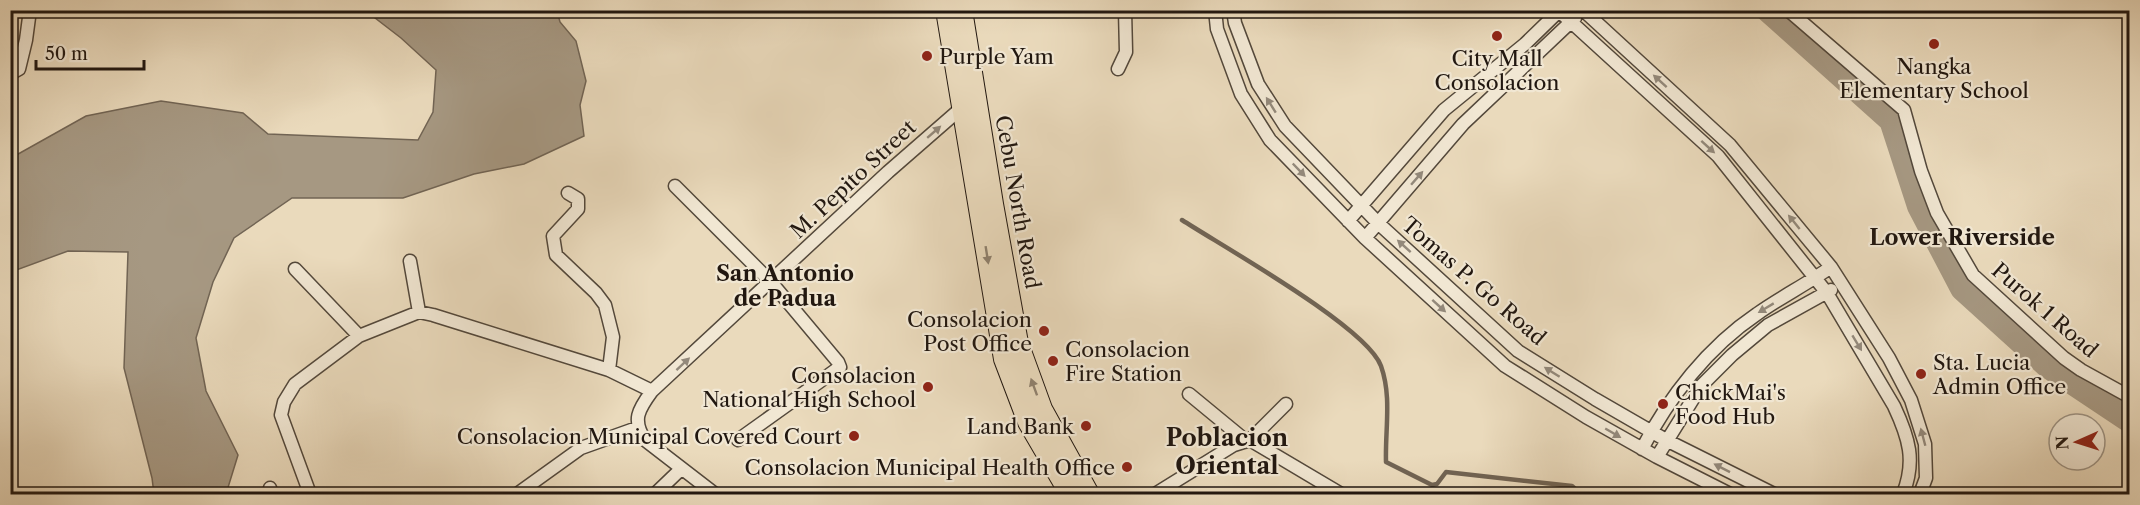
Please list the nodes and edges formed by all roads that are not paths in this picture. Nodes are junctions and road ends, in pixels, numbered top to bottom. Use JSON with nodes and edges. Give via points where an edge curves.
{"nodes":[{"id":1,"x":30,"y":10,"type":"edge"},
{"id":2,"x":927,"y":10,"type":"edge"},
{"id":3,"x":937,"y":10,"type":"edge"},
{"id":4,"x":946,"y":10,"type":"edge"},
{"id":5,"x":962,"y":10,"type":"edge"},
{"id":6,"x":1125,"y":10,"type":"edge"},
{"id":7,"x":1215,"y":10,"type":"edge"},
{"id":8,"x":1233,"y":10,"type":"edge"},
{"id":9,"x":1582,"y":10,"type":"edge"},
{"id":10,"x":1788,"y":10,"type":"edge"},
{"id":11,"x":1559,"y":11,"type":"edge"},
{"id":12,"x":1571,"y":23,"type":"junction"},
{"id":13,"x":1118,"y":69,"type":"dead end"},
{"id":14,"x":10,"y":74,"type":"edge"},
{"id":15,"x":970,"y":101,"type":"junction"},
{"id":16,"x":675,"y":186,"type":"dead end"},
{"id":17,"x":568,"y":193,"type":"dead end"},
{"id":18,"x":1361,"y":206,"type":"junction"},
{"id":19,"x":1348,"y":221,"type":"junction"},
{"id":20,"x":1378,"y":223,"type":"junction"},
{"id":21,"x":1365,"y":238,"type":"junction"},
{"id":22,"x":410,"y":261,"type":"dead end"},
{"id":23,"x":1831,"y":267,"type":"junction"},
{"id":24,"x":294,"y":269,"type":"dead end"},
{"id":25,"x":1816,"y":278,"type":"junction"},
{"id":26,"x":771,"y":282,"type":"junction"},
{"id":27,"x":1840,"y":283,"type":"junction"},
{"id":28,"x":1827,"y":293,"type":"junction"},
{"id":29,"x":419,"y":312,"type":"junction"},
{"id":30,"x":359,"y":336,"type":"junction"},
{"id":31,"x":609,"y":370,"type":"junction"},
{"id":32,"x":652,"y":392,"type":"junction"},
{"id":33,"x":1189,"y":394,"type":"dead end"},
{"id":34,"x":2130,"y":397,"type":"edge"},
{"id":35,"x":1286,"y":404,"type":"dead end"},
{"id":36,"x":638,"y":428,"type":"junction"},
{"id":37,"x":1652,"y":431,"type":"junction"},
{"id":38,"x":738,"y":440,"type":"dead end"},
{"id":39,"x":1666,"y":440,"type":"junction"},
{"id":40,"x":1247,"y":441,"type":"junction"},
{"id":41,"x":1642,"y":449,"type":"junction"},
{"id":42,"x":1657,"y":458,"type":"junction"},
{"id":43,"x":681,"y":469,"type":"junction"},
{"id":44,"x":310,"y":495,"type":"edge"},
{"id":45,"x":517,"y":495,"type":"edge"},
{"id":46,"x":655,"y":495,"type":"edge"},
{"id":47,"x":715,"y":495,"type":"edge"},
{"id":48,"x":1070,"y":495,"type":"edge"},
{"id":49,"x":1089,"y":495,"type":"edge"},
{"id":50,"x":1155,"y":495,"type":"edge"},
{"id":51,"x":1341,"y":495,"type":"edge"},
{"id":52,"x":1730,"y":495,"type":"edge"},
{"id":53,"x":1774,"y":495,"type":"edge"},
{"id":54,"x":1903,"y":495,"type":"edge"},
{"id":55,"x":1920,"y":495,"type":"edge"}],
"edges":[{"from":1,"to":14,"type":"street","via":[[19,69]]},
{"from":2,"to":3,"type":"street"},
{"from":4,"to":15,"type":"main road","name":"Cebu North Road"},
{"from":5,"to":15,"type":"main road","name":"Cebu North Road"},
{"from":6,"to":13,"type":"street","via":[[1126,52]]},
{"from":7,"to":19,"type":"street","name":"Tomas P. Go Road","one_way":true,"via":[[1217,29],[1241,94],[1270,140]]},
{"from":18,"to":8,"type":"street","name":"Tomas P. Go Road","one_way":true,"via":[[1284,126],[1258,84]]},
{"from":9,"to":12,"type":"street"},
{"from":23,"to":9,"type":"street","one_way":true,"via":[[1730,145]]},
{"from":10,"to":34,"type":"street","name":"Purok 1 Road","via":[[1904,110],[1937,213],[1973,275],[2064,358]]},
{"from":11,"to":12,"type":"street"},
{"from":11,"to":18,"type":"street","via":[[1444,110]]},
{"from":20,"to":12,"type":"street","one_way":true,"via":[[1463,124]]},
{"from":12,"to":25,"type":"street","one_way":true,"via":[[1718,156]]},
{"from":26,"to":15,"type":"street","name":"M. Pepito Street","one_way":true},
{"from":15,"to":48,"type":"main road","name":"Cebu North Road","one_way":true,"via":[[1004,359],[1028,422]]},
{"from":49,"to":15,"type":"main road","name":"Cebu North Road","one_way":true,"via":[[1042,409],[1018,343]]},
{"from":16,"to":26,"type":"street"},
{"from":17,"to":31,"type":"street","via":[[579,204],[553,236],[556,255],[605,305],[613,337]]},
{"from":18,"to":19,"type":"street"},
{"from":18,"to":20,"type":"street","name":"Tomas P. Go Road"},
{"from":19,"to":21,"type":"street","name":"Tomas P. Go Road"},
{"from":20,"to":21,"type":"street"},
{"from":37,"to":20,"type":"street","name":"Tomas P. Go Road","one_way":true,"via":[[1518,351]]},
{"from":21,"to":41,"type":"street","name":"Tomas P. Go Road","one_way":true,"via":[[1505,366]]},
{"from":22,"to":29,"type":"street"},
{"from":23,"to":25,"type":"street"},
{"from":23,"to":27,"type":"street"},
{"from":24,"to":30,"type":"street"},
{"from":25,"to":28,"type":"street"},
{"from":25,"to":37,"type":"street","one_way":true,"via":[[1756,314],[1719,345],[1688,378]]},
{"from":32,"to":26,"type":"street","name":"M. Pepito Street","one_way":true},
{"from":26,"to":38,"type":"street","via":[[840,367]]},
{"from":27,"to":28,"type":"street"},
{"from":55,"to":27,"type":"street","one_way":true,"via":[[1926,478],[1925,444],[1911,400]]},
{"from":28,"to":39,"type":"street","via":[[1768,325],[1732,355],[1701,386]]},
{"from":28,"to":54,"type":"street","one_way":true,"via":[[1903,426],[1910,447]]},
{"from":29,"to":30,"type":"street"},
{"from":29,"to":31,"type":"street"},
{"from":30,"to":44,"type":"street","via":[[295,384],[284,402],[281,416]]},
{"from":31,"to":32,"type":"street"},
{"from":32,"to":36,"type":"street","name":"M. Pepito Street","via":[[638,419]]},
{"from":33,"to":40,"type":"street"},
{"from":35,"to":40,"type":"street"},
{"from":36,"to":43,"type":"street","via":[[645,441]]},
{"from":36,"to":45,"type":"street","via":[[581,448]]},
{"from":37,"to":39,"type":"street","name":"Tomas P. Go Road"},
{"from":37,"to":41,"type":"street"},
{"from":39,"to":42,"type":"street"},
{"from":53,"to":39,"type":"street","name":"Tomas P. Go Road","one_way":true},
{"from":40,"to":50,"type":"street","via":[[1234,445]]},
{"from":40,"to":51,"type":"street"},
{"from":41,"to":42,"type":"street","name":"Tomas P. Go Road"},
{"from":42,"to":52,"type":"street","name":"Tomas P. Go Road"},
{"from":43,"to":46,"type":"street"},
{"from":43,"to":47,"type":"street"}]}
